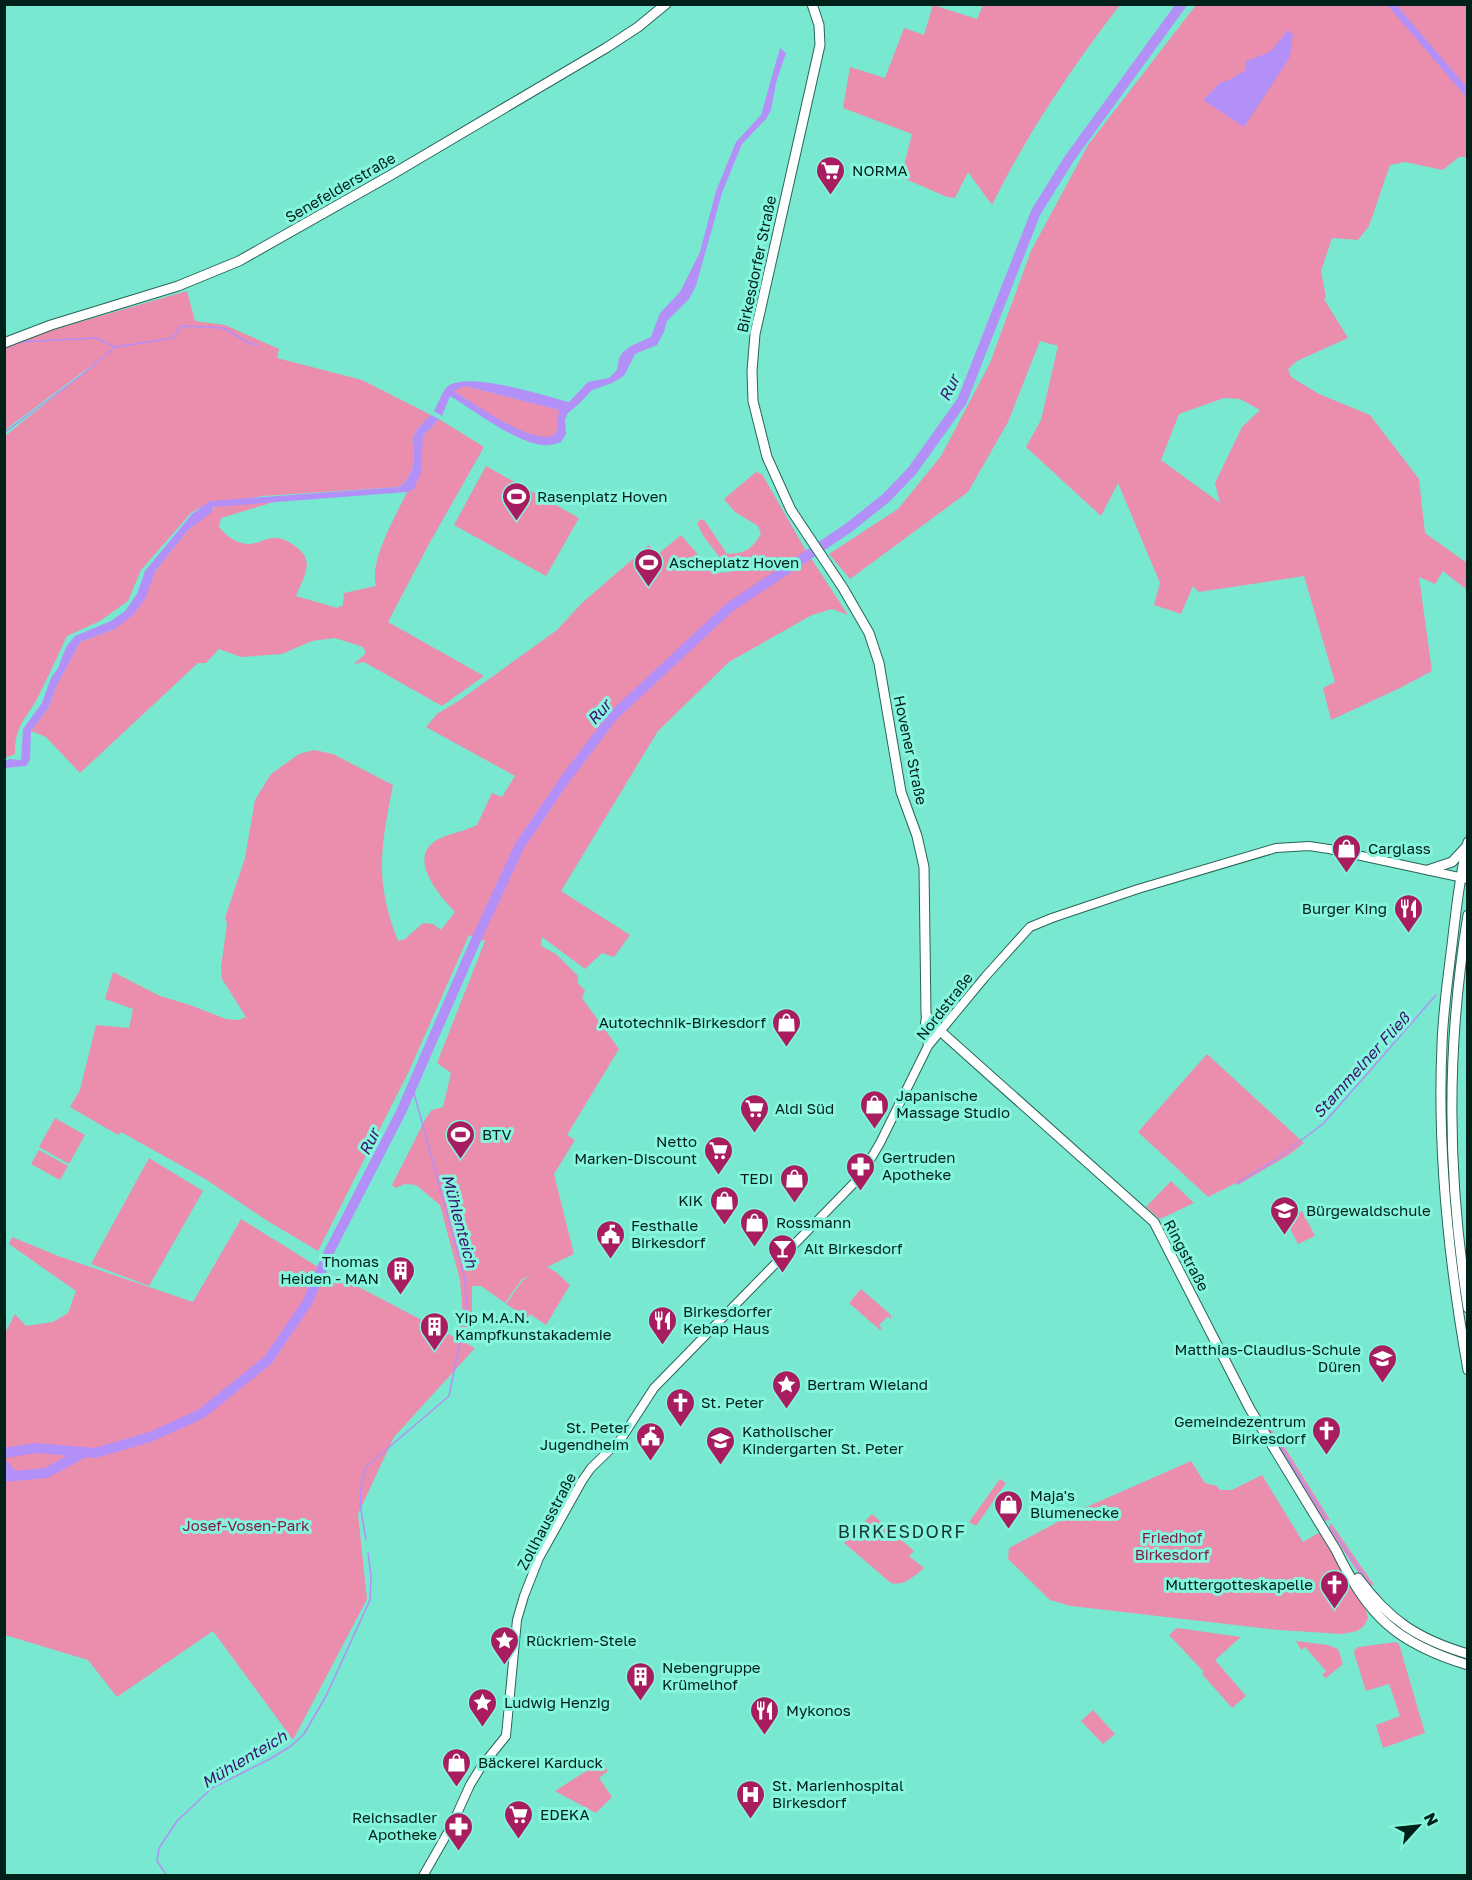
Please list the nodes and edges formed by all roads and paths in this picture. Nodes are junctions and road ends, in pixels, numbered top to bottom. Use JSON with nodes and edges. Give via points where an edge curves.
{"nodes":[{"id":1,"x":666,"y":4,"type":"edge"},
{"id":2,"x":812,"y":4,"type":"edge"},
{"id":3,"x":4,"y":344,"type":"edge"},
{"id":4,"x":801,"y":525,"type":"joint"},
{"id":5,"x":1467,"y":844,"type":"edge"},
{"id":6,"x":1428,"y":870,"type":"junction"},
{"id":7,"x":1464,"y":878,"type":"edge"},
{"id":8,"x":1467,"y":915,"type":"edge"},
{"id":9,"x":926,"y":1014,"type":"junction"},
{"id":10,"x":939,"y":1032,"type":"junction"},
{"id":11,"x":928,"y":1046,"type":"junction"},
{"id":12,"x":1467,"y":1308,"type":"edge"},
{"id":13,"x":1467,"y":1370,"type":"edge"},
{"id":14,"x":609,"y":1451,"type":"joint"},
{"id":15,"x":1389,"y":1620,"type":"junction"},
{"id":16,"x":1467,"y":1654,"type":"edge"},
{"id":17,"x":1467,"y":1665,"type":"edge"},
{"id":18,"x":423,"y":1875,"type":"edge"}],
"edges":[{"from":1,"to":3,"type":"main road","name":"Senefelderstraße","via":[[615,43],[259,250],[188,283],[51,325]]},
{"from":2,"to":4,"type":"main road","name":"Birkesdorfer Straße","via":[[820,45],[761,304],[752,371],[753,401],[767,457],[784,498]]},
{"from":4,"to":9,"type":"main road","name":"Hovener Straße","via":[[869,633],[879,663],[902,792],[921,850]]},
{"from":5,"to":6,"type":"main road","via":[[1452,862]]},
{"from":5,"to":7,"type":"main road"},
{"from":6,"to":7,"type":"street","name":"Nordstraße"},
{"from":6,"to":10,"type":"street","name":"Nordstraße","via":[[1329,849],[1289,846],[1138,889],[1030,927]]},
{"from":7,"to":13,"type":"main road","via":[[1444,1010],[1441,1132],[1451,1262]]},
{"from":8,"to":12,"type":"main road","via":[[1451,1072],[1453,1183]]},
{"from":9,"to":10,"type":"main road"},
{"from":9,"to":11,"type":"street"},
{"from":10,"to":11,"type":"street","name":"Nordstraße"},
{"from":10,"to":15,"type":"main road","name":"Ringstraße","via":[[1154,1222],[1245,1400],[1336,1550]]},
{"from":11,"to":14,"type":"street","name":"Nordstraße","via":[[860,1177],[654,1388]]},
{"from":14,"to":18,"type":"street","name":"Zollhausstraße","via":[[582,1481],[535,1568],[518,1620],[506,1736],[470,1785]]},
{"from":15,"to":16,"type":"main road"},
{"from":15,"to":17,"type":"main road","via":[[1396,1633],[1416,1646]]}]}
